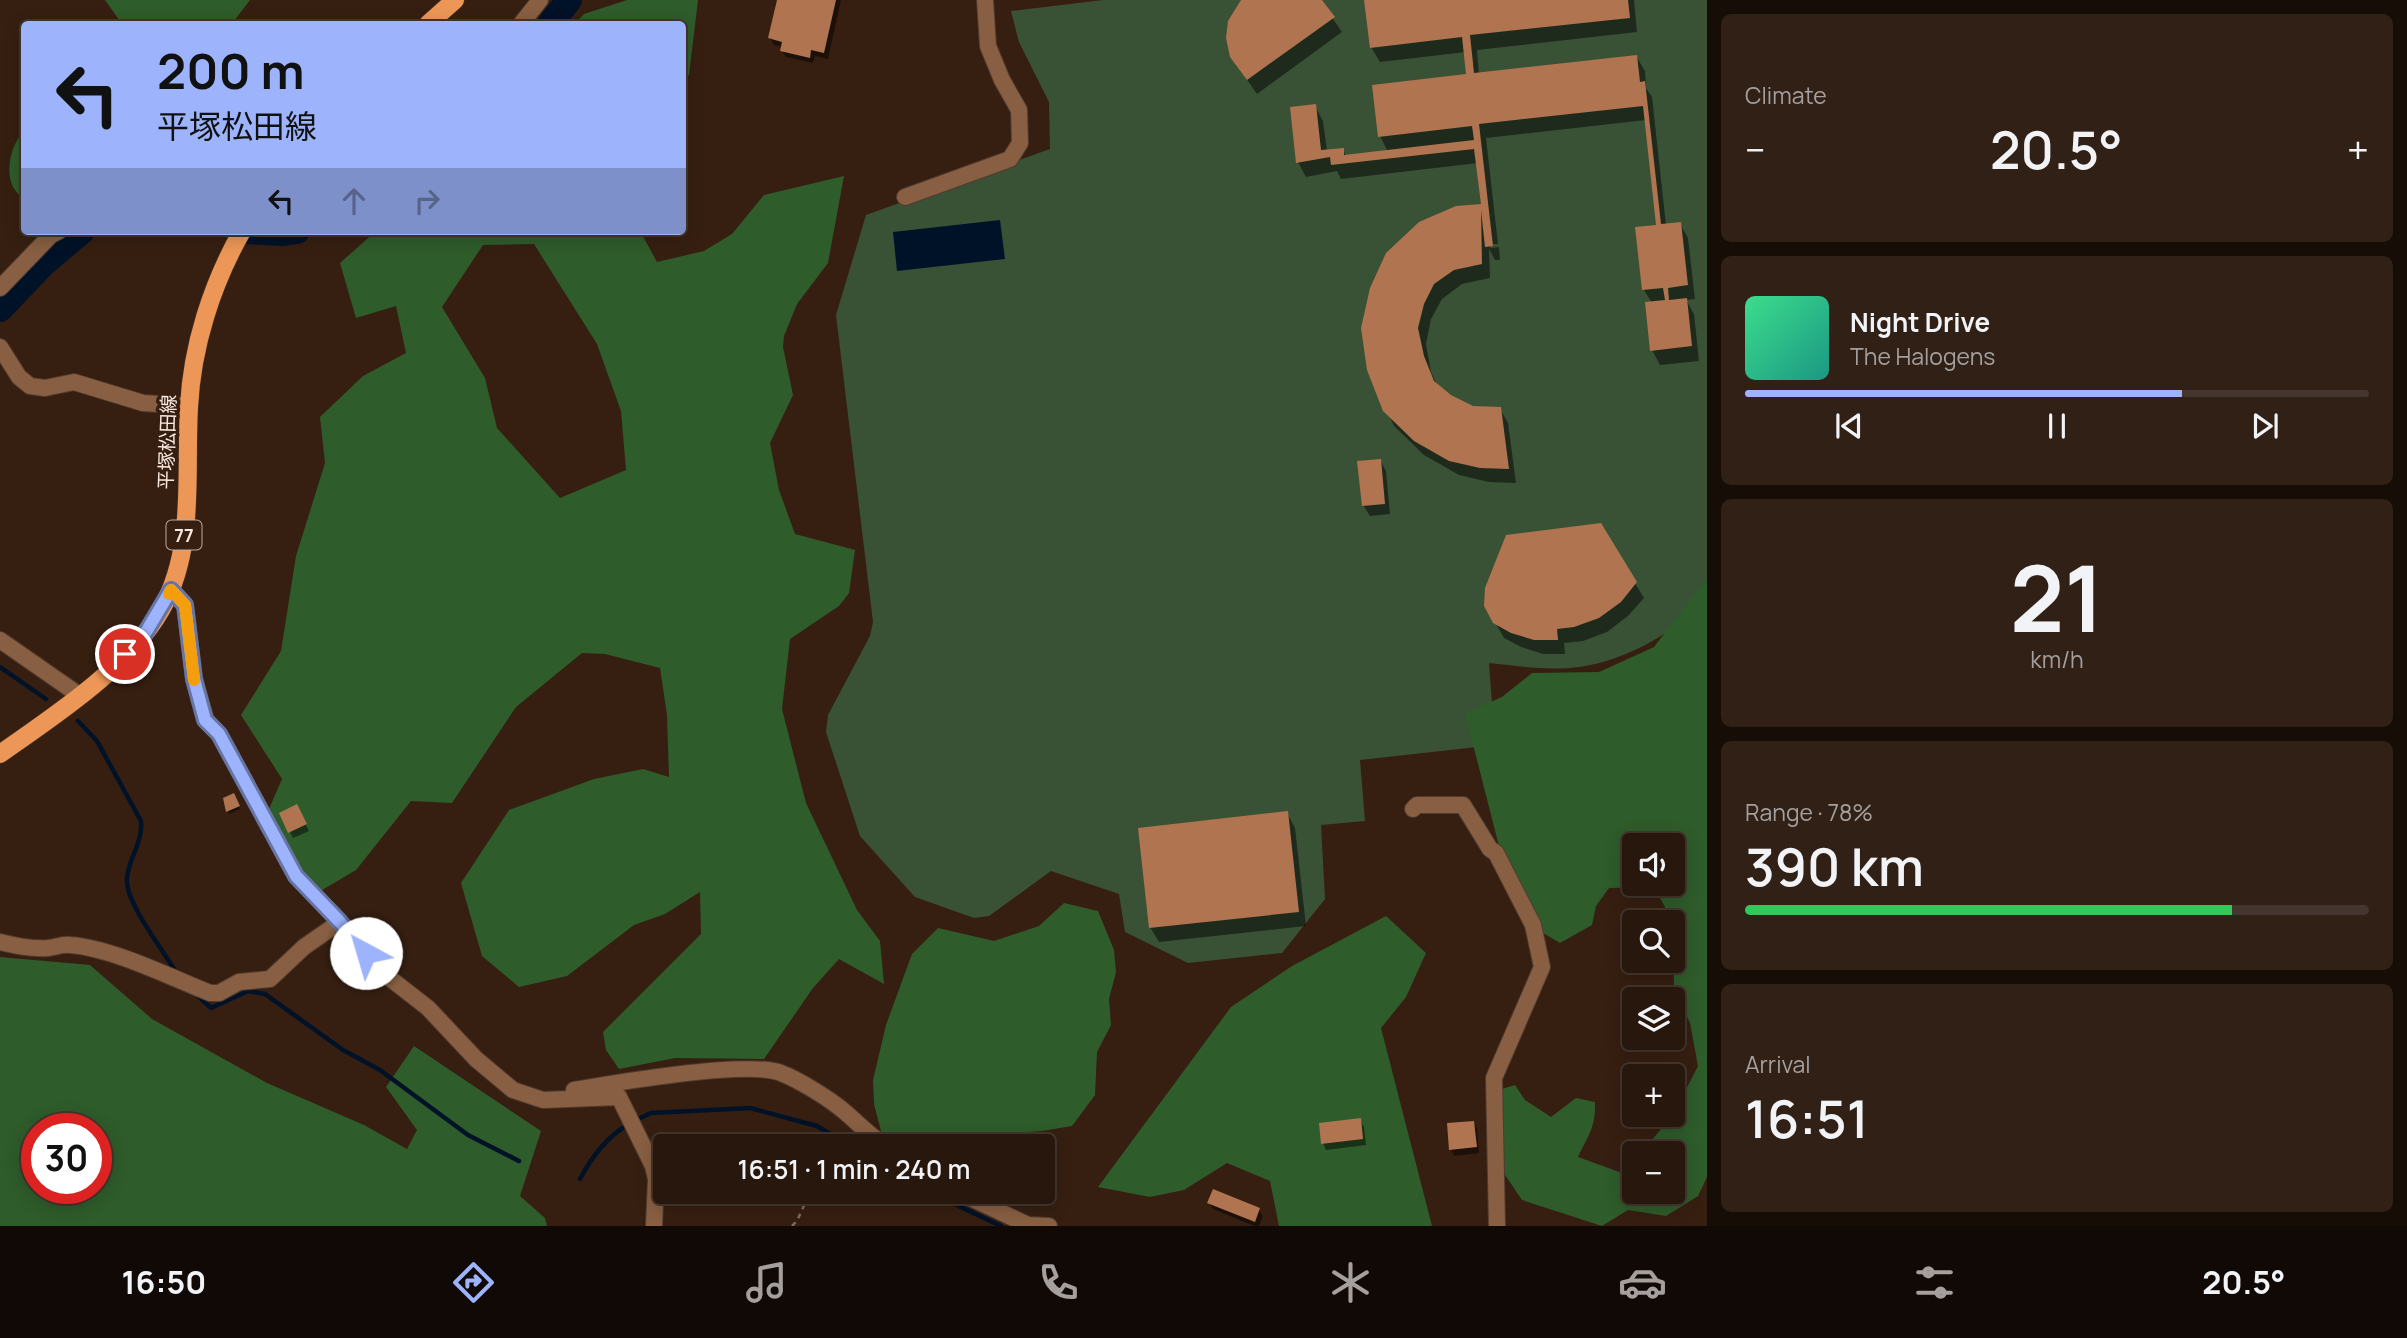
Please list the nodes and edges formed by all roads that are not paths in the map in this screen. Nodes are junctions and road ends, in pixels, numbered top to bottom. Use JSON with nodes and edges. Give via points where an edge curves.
{"nodes":[{"id":1,"x":455,"y":0,"type":"edge"},
{"id":2,"x":540,"y":0,"type":"edge"},
{"id":3,"x":985,"y":0,"type":"edge"},
{"id":4,"x":431,"y":21,"type":"edge"},
{"id":5,"x":523,"y":21,"type":"edge"},
{"id":6,"x":905,"y":197,"type":"dead end"},
{"id":7,"x":51,"y":235,"type":"edge"},
{"id":8,"x":237,"y":239,"type":"edge"},
{"id":9,"x":0,"y":288,"type":"edge"},
{"id":10,"x":0,"y":347,"type":"edge"},
{"id":11,"x":189,"y":407,"type":"junction"},
{"id":12,"x":171,"y":590,"type":"junction"},
{"id":13,"x":0,"y":640,"type":"edge"},
{"id":14,"x":79,"y":695,"type":"junction"},
{"id":15,"x":0,"y":754,"type":"edge"},
{"id":16,"x":1413,"y":809,"type":"dead end"},
{"id":17,"x":340,"y":922,"type":"junction"},
{"id":18,"x":0,"y":942,"type":"edge"},
{"id":19,"x":524,"y":1094,"type":"junction"},
{"id":20,"x":867,"y":1134,"type":"edge"},
{"id":21,"x":983,"y":1204,"type":"edge"},
{"id":22,"x":654,"y":1226,"type":"edge"},
{"id":23,"x":1049,"y":1226,"type":"edge"},
{"id":24,"x":1497,"y":1226,"type":"edge"}],
"edges":[{"from":1,"to":4,"type":"main road"},
{"from":2,"to":5,"type":"street"},
{"from":3,"to":6,"type":"street","via":[[988,46],[1019,110],[1020,143],[1010,159]]},
{"from":7,"to":9,"type":"street"},
{"from":8,"to":11,"type":"main road","name":"平塚松田線","number":"77","via":[[203,323]]},
{"from":10,"to":11,"type":"street","via":[[30,386],[74,382],[142,403]]},
{"from":11,"to":12,"type":"main road","name":"平塚松田線","number":"77","via":[[185,526]]},
{"from":12,"to":14,"type":"main road","name":"平塚松田線","number":"77","via":[[143,637]]},
{"from":12,"to":17,"type":"street","via":[[185,605],[194,679],[205,720],[219,734],[296,876]]},
{"from":13,"to":14,"type":"street"},
{"from":14,"to":15,"type":"main road","name":"平塚松田線","number":"77"},
{"from":16,"to":24,"type":"street","via":[[1417,805],[1463,805],[1496,853],[1533,925],[1542,967],[1494,1079]]},
{"from":17,"to":18,"type":"street","via":[[270,979],[239,982],[219,993],[68,944],[24,948]]},
{"from":17,"to":19,"type":"street","via":[[378,969],[428,1008],[476,1059]]},
{"from":19,"to":20,"type":"street","via":[[716,1071],[768,1070],[843,1110]]},
{"from":19,"to":22,"type":"street","via":[[543,1100],[619,1097],[653,1166]]},
{"from":21,"to":23,"type":"street","via":[[1028,1225]]}]}
